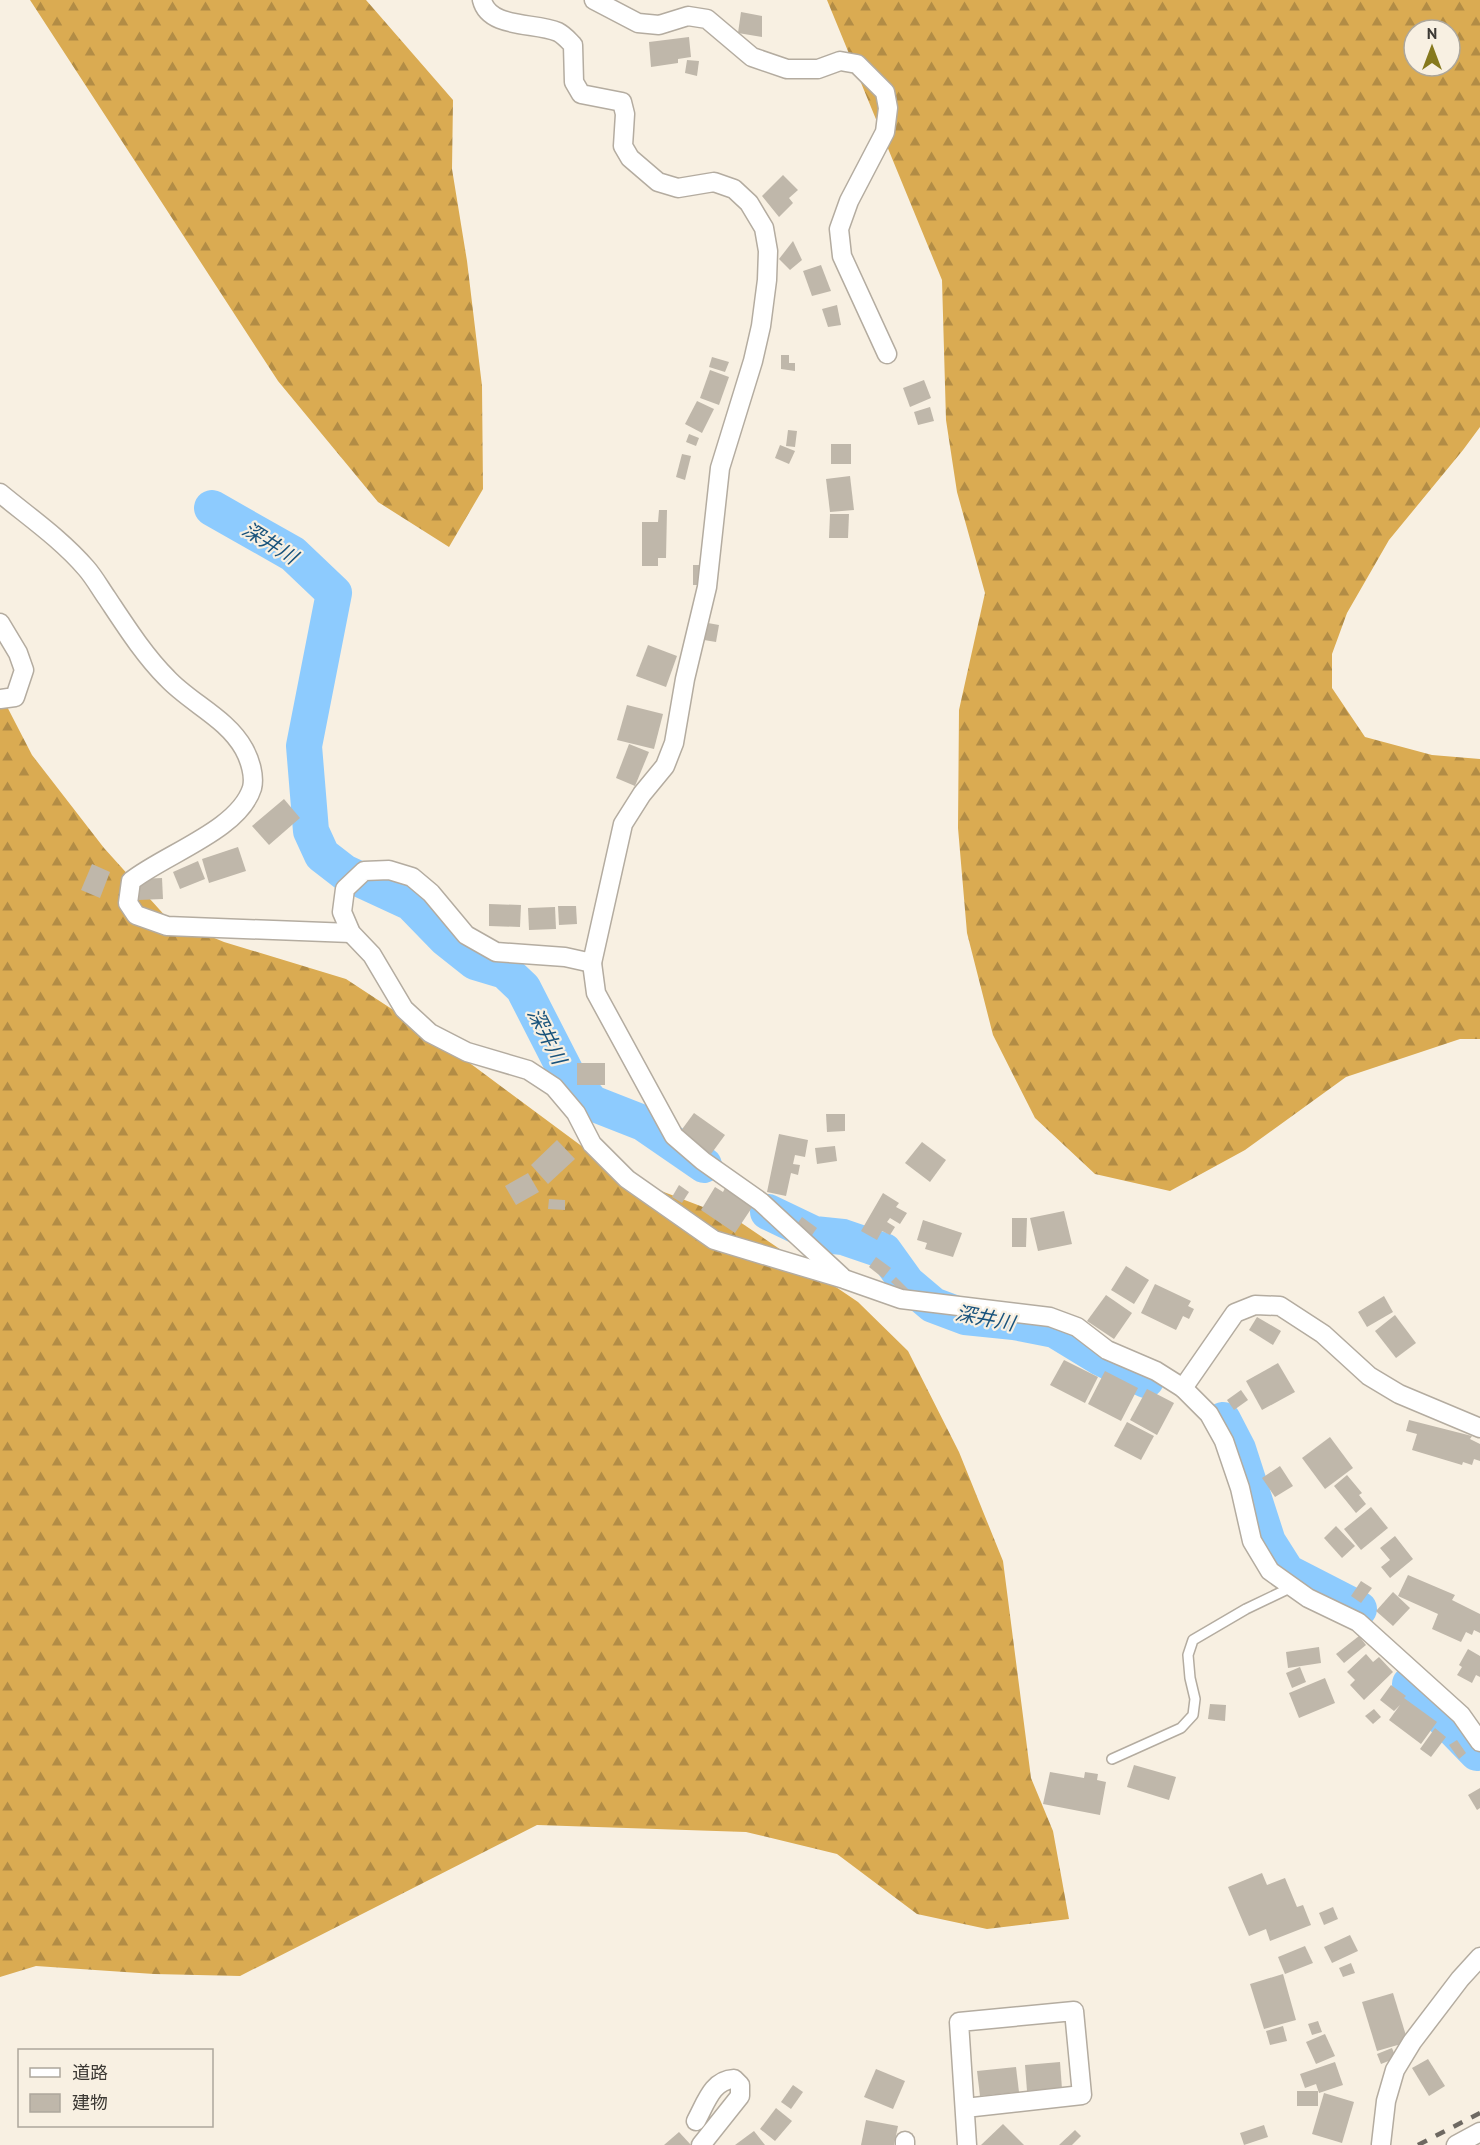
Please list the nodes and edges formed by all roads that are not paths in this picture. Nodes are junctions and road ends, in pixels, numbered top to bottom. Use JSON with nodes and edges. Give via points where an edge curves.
{"nodes":[{"id":1,"x":482,"y":0,"type":"edge"},
{"id":2,"x":594,"y":0,"type":"edge"},
{"id":3,"x":887,"y":354,"type":"dead end"},
{"id":4,"x":0,"y":493,"type":"edge"},
{"id":5,"x":0,"y":623,"type":"edge"},
{"id":6,"x":0,"y":699,"type":"edge"},
{"id":7,"x":351,"y":933,"type":"junction"},
{"id":8,"x":592,"y":963,"type":"junction"},
{"id":9,"x":844,"y":1279,"type":"junction"},
{"id":10,"x":1183,"y":1388,"type":"junction"},
{"id":11,"x":1480,"y":1428,"type":"edge"},
{"id":12,"x":1292,"y":1587,"type":"junction"},
{"id":13,"x":1480,"y":1742,"type":"edge"},
{"id":14,"x":1112,"y":1759,"type":"dead end"},
{"id":15,"x":1480,"y":1957,"type":"edge"},
{"id":16,"x":964,"y":2108,"type":"junction"},
{"id":17,"x":696,"y":2121,"type":"dead end"},
{"id":18,"x":1480,"y":2132,"type":"edge"},
{"id":19,"x":1381,"y":2144,"type":"dead end"},
{"id":20,"x":701,"y":2145,"type":"edge"},
{"id":21,"x":967,"y":2145,"type":"edge"},
{"id":22,"x":1456,"y":2145,"type":"edge"}],
"edges":[{"from":1,"to":8,"type":"street","via":[[498,20],[561,33],[573,45],[574,81],[581,94],[622,102],[622,146],[630,158],[658,182],[678,188],[714,182],[734,189],[749,203],[764,228],[768,251],[761,326],[720,468],[707,587],[674,743],[665,766],[623,824]]},
{"from":2,"to":3,"type":"street","via":[[638,23],[659,25],[688,16],[707,19],[752,57],[787,69],[818,69],[840,61],[857,64],[885,92],[885,132],[839,229],[842,256]]},
{"from":4,"to":7,"type":"street","via":[[86,568],[167,678],[225,726],[252,765],[252,787],[240,811],[206,837],[131,881],[128,903],[136,915],[167,926]]},
{"from":5,"to":6,"type":"street","via":[[24,670],[15,697]]},
{"from":7,"to":8,"type":"street","via":[[342,912],[345,889],[364,872],[390,870],[412,878],[431,893],[466,935],[496,952]]},
{"from":7,"to":9,"type":"street","via":[[372,955],[404,1009],[430,1033],[467,1052],[528,1070],[555,1087],[576,1113],[592,1144],[627,1179],[679,1218],[714,1240]]},
{"from":8,"to":9,"type":"street","via":[[596,993],[674,1136],[761,1202]]},
{"from":9,"to":10,"type":"street","via":[[901,1299],[1050,1317],[1077,1327],[1107,1350],[1156,1371]]},
{"from":10,"to":11,"type":"street","via":[[1235,1313],[1255,1305],[1280,1306],[1323,1334],[1369,1376],[1399,1394]]},
{"from":10,"to":12,"type":"street","via":[[1209,1414],[1224,1441],[1252,1541],[1270,1571]]},
{"from":12,"to":13,"type":"street","via":[[1358,1622],[1461,1715]]},
{"from":12,"to":14,"type":"lane","via":[[1192,1640],[1188,1655],[1195,1699],[1193,1715],[1181,1728]]},
{"from":15,"to":19,"type":"street","via":[[1412,2042],[1395,2070],[1386,2101]]},
{"from":16,"to":16,"type":"street","via":[[1082,2095],[1074,2011],[959,2022]]},
{"from":16,"to":21,"type":"street"},
{"from":17,"to":20,"type":"street","via":[[716,2085],[724,2079],[734,2079],[740,2085],[740,2096]]},
{"from":18,"to":22,"type":"street"}]}
